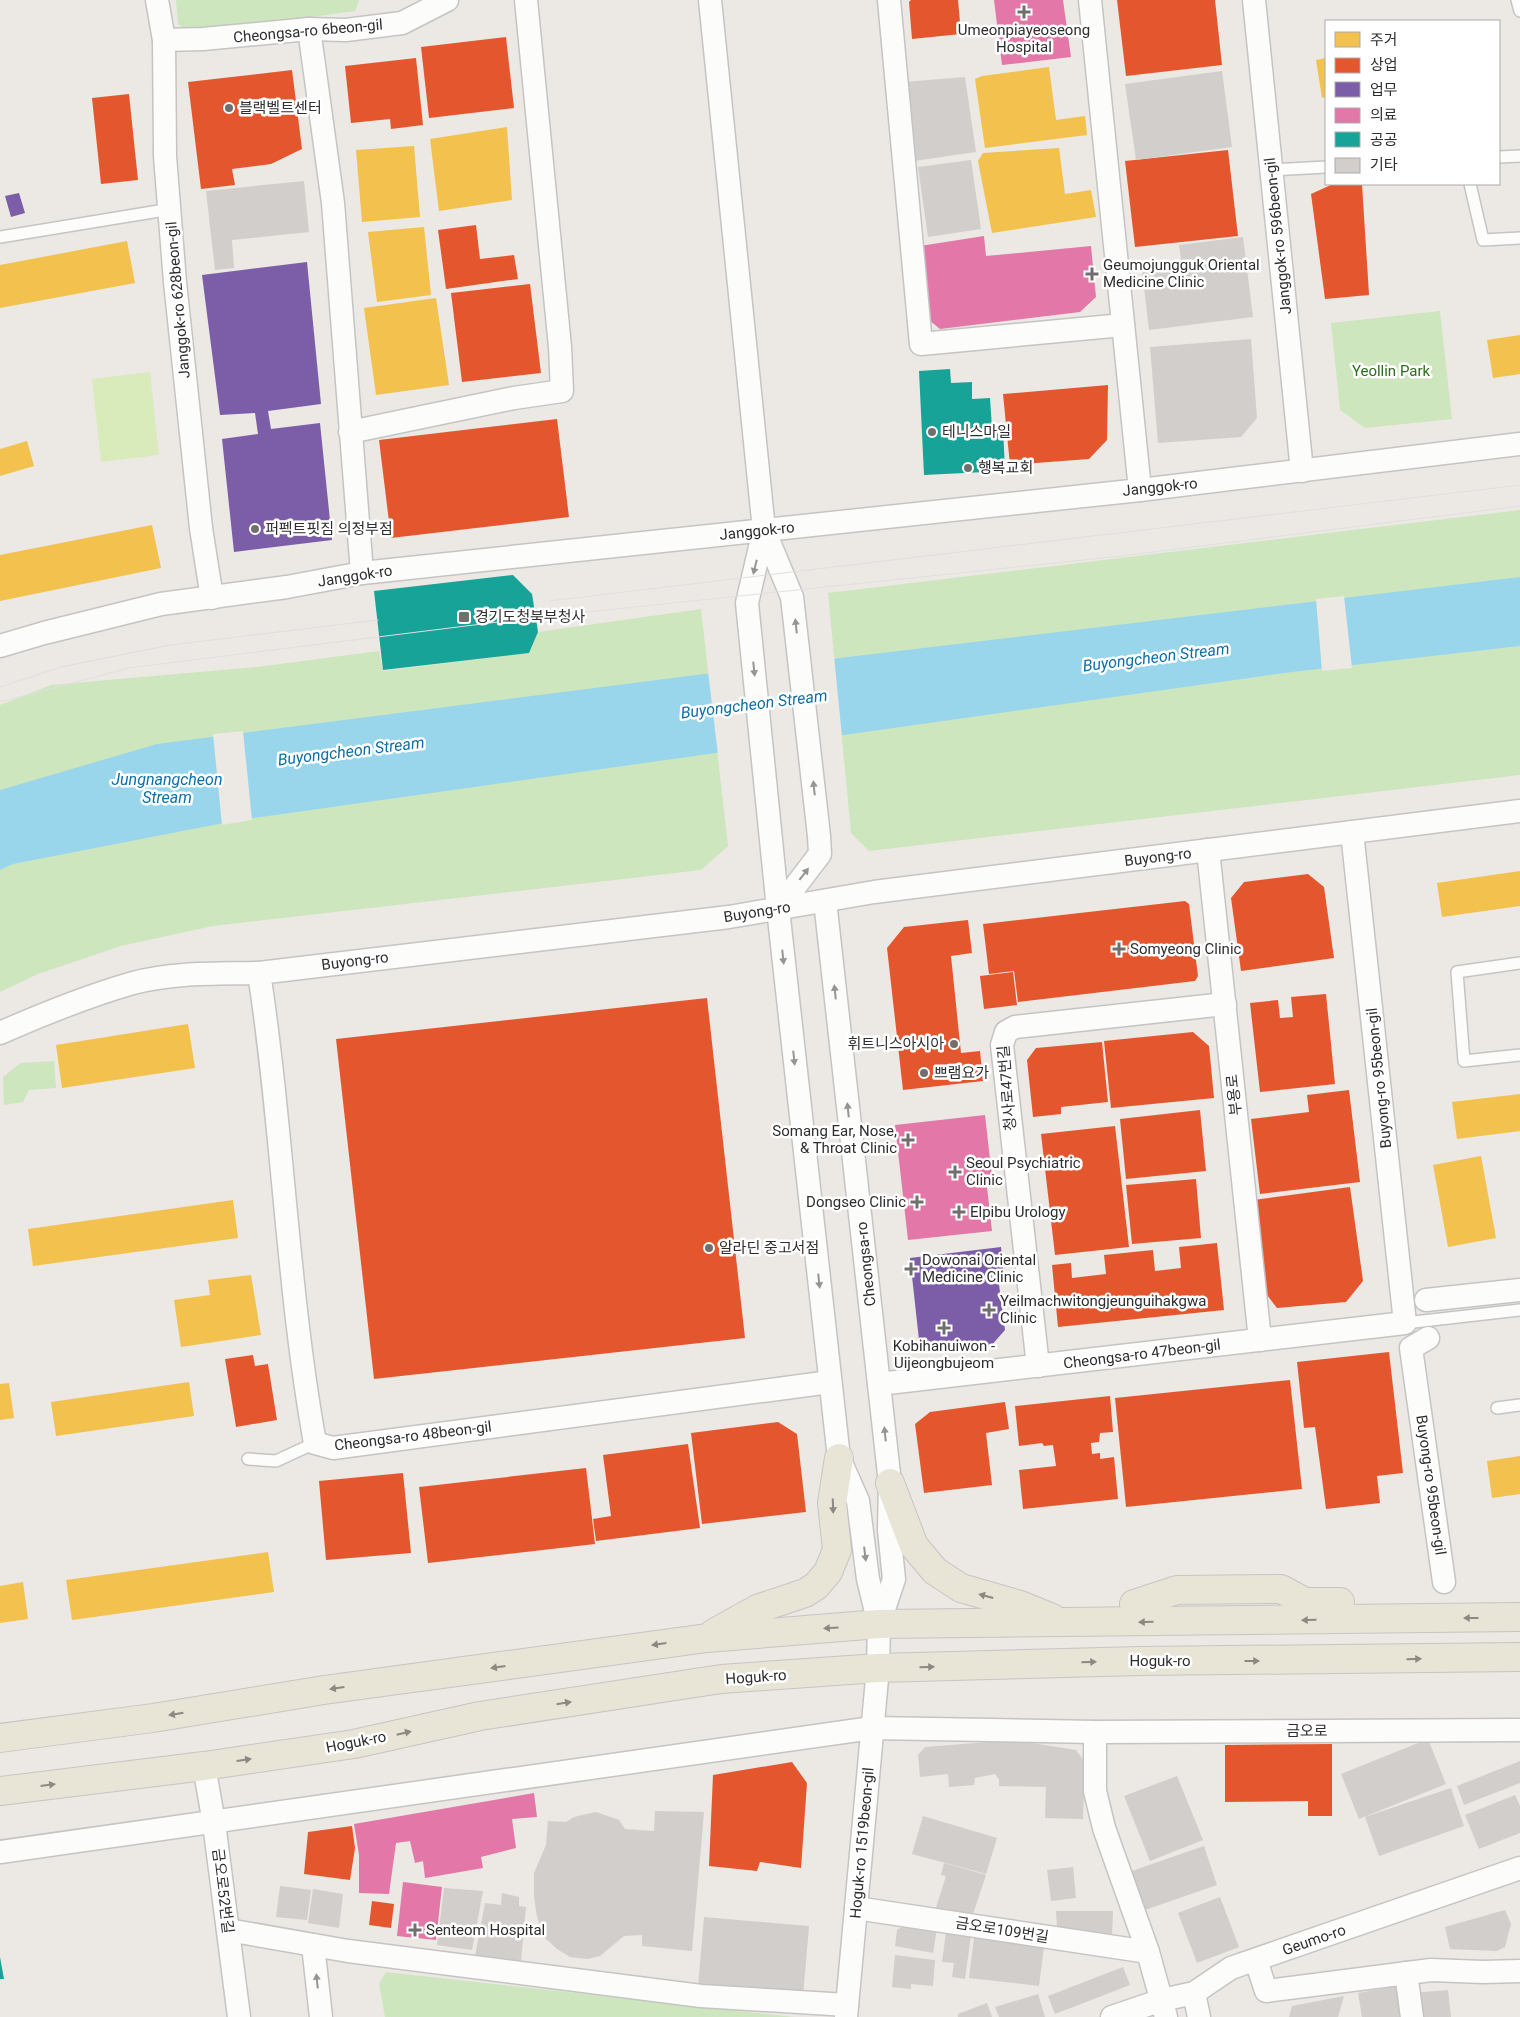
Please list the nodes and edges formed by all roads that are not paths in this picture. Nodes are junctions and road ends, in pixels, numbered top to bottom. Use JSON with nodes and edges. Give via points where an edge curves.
{"nodes":[{"id":1,"x":157,"y":0,"type":"edge"},
{"id":2,"x":447,"y":0,"type":"edge"},
{"id":3,"x":526,"y":0,"type":"edge"},
{"id":4,"x":710,"y":0,"type":"edge"},
{"id":5,"x":889,"y":0,"type":"edge"},
{"id":6,"x":1090,"y":0,"type":"edge"},
{"id":7,"x":1254,"y":0,"type":"edge"},
{"id":8,"x":1516,"y":0,"type":"edge"},
{"id":9,"x":1520,"y":11,"type":"edge"},
{"id":10,"x":309,"y":29,"type":"junction"},
{"id":11,"x":164,"y":40,"type":"junction"},
{"id":12,"x":1520,"y":156,"type":"edge"},
{"id":13,"x":1500,"y":158,"type":"edge"},
{"id":14,"x":1325,"y":167,"type":"edge"},
{"id":15,"x":1271,"y":170,"type":"junction"},
{"id":16,"x":1470,"y":185,"type":"edge"},
{"id":17,"x":171,"y":209,"type":"junction"},
{"id":18,"x":0,"y":238,"type":"edge"},
{"id":19,"x":1520,"y":238,"type":"edge"},
{"id":20,"x":1123,"y":325,"type":"junction"},
{"id":21,"x":350,"y":432,"type":"junction"},
{"id":22,"x":1520,"y":444,"type":"edge"},
{"id":23,"x":1302,"y":471,"type":"junction"},
{"id":24,"x":1140,"y":490,"type":"junction"},
{"id":25,"x":764,"y":530,"type":"junction"},
{"id":26,"x":362,"y":573,"type":"junction"},
{"id":27,"x":212,"y":598,"type":"junction"},
{"id":28,"x":0,"y":646,"type":"edge"},
{"id":29,"x":1520,"y":811,"type":"edge"},
{"id":30,"x":1352,"y":832,"type":"junction"},
{"id":31,"x":1208,"y":850,"type":"junction"},
{"id":32,"x":825,"y":901,"type":"junction"},
{"id":33,"x":778,"y":909,"type":"junction"},
{"id":34,"x":1520,"y":963,"type":"edge"},
{"id":35,"x":260,"y":973,"type":"junction"},
{"id":36,"x":1225,"y":1004,"type":"junction"},
{"id":37,"x":0,"y":1033,"type":"edge"},
{"id":38,"x":1520,"y":1055,"type":"edge"},
{"id":39,"x":1520,"y":1290,"type":"edge"},
{"id":40,"x":1426,"y":1300,"type":"dead end"},
{"id":41,"x":1520,"y":1310,"type":"edge"},
{"id":42,"x":1405,"y":1323,"type":"junction"},
{"id":43,"x":1428,"y":1338,"type":"dead end"},
{"id":44,"x":1260,"y":1340,"type":"junction"},
{"id":45,"x":1038,"y":1366,"type":"junction"},
{"id":46,"x":830,"y":1382,"type":"junction"},
{"id":47,"x":879,"y":1384,"type":"junction"},
{"id":48,"x":1520,"y":1406,"type":"edge"},
{"id":49,"x":1497,"y":1408,"type":"dead end"},
{"id":50,"x":316,"y":1443,"type":"junction"},
{"id":51,"x":839,"y":1458,"type":"junction"},
{"id":52,"x":248,"y":1459,"type":"dead end"},
{"id":53,"x":890,"y":1483,"type":"junction"},
{"id":54,"x":1444,"y":1582,"type":"dead end"},
{"id":55,"x":1020,"y":1605,"type":"junction"},
{"id":56,"x":1520,"y":1617,"type":"edge"},
{"id":57,"x":1407,"y":1618,"type":"junction"},
{"id":58,"x":1066,"y":1623,"type":"junction"},
{"id":59,"x":879,"y":1624,"type":"junction"},
{"id":60,"x":707,"y":1638,"type":"junction"},
{"id":61,"x":1520,"y":1657,"type":"edge"},
{"id":62,"x":878,"y":1668,"type":"junction"},
{"id":63,"x":872,"y":1728,"type":"junction"},
{"id":64,"x":1520,"y":1730,"type":"edge"},
{"id":65,"x":1095,"y":1732,"type":"junction"},
{"id":66,"x":0,"y":1738,"type":"edge"},
{"id":67,"x":204,"y":1766,"type":"junction"},
{"id":68,"x":0,"y":1791,"type":"edge"},
{"id":69,"x":214,"y":1823,"type":"junction"},
{"id":70,"x":0,"y":1852,"type":"edge"},
{"id":71,"x":1520,"y":1868,"type":"edge"},
{"id":72,"x":856,"y":1908,"type":"junction"},
{"id":73,"x":228,"y":1930,"type":"junction"},
{"id":74,"x":313,"y":1945,"type":"junction"},
{"id":75,"x":1148,"y":1952,"type":"junction"},
{"id":76,"x":1256,"y":1960,"type":"junction"},
{"id":77,"x":1520,"y":1971,"type":"edge"},
{"id":78,"x":1406,"y":1973,"type":"junction"},
{"id":79,"x":1194,"y":1994,"type":"junction"},
{"id":80,"x":1164,"y":2009,"type":"edge"},
{"id":81,"x":846,"y":2011,"type":"edge"},
{"id":82,"x":239,"y":2017,"type":"edge"},
{"id":83,"x":321,"y":2017,"type":"edge"},
{"id":84,"x":1112,"y":2017,"type":"edge"},
{"id":85,"x":1199,"y":2017,"type":"edge"},
{"id":86,"x":1412,"y":2017,"type":"edge"}],
"edges":[{"from":1,"to":11,"type":"street","name":"Janggok-ro 628beon-gil"},
{"from":2,"to":10,"type":"street","name":"Cheongsa-ro 6beon-gil","via":[[402,23],[346,30]]},
{"from":3,"to":21,"type":"street","via":[[562,391]]},
{"from":4,"to":25,"type":"street"},
{"from":5,"to":20,"type":"street","via":[[921,344]]},
{"from":6,"to":20,"type":"street"},
{"from":7,"to":15,"type":"street","name":"Janggok-ro 596beon-gil"},
{"from":8,"to":9,"type":"lane"},
{"from":10,"to":11,"type":"street","name":"Cheongsa-ro 6beon-gil"},
{"from":10,"to":21,"type":"street","via":[[332,203]]},
{"from":11,"to":17,"type":"street","name":"Janggok-ro 628beon-gil","via":[[165,156]]},
{"from":12,"to":13,"type":"lane"},
{"from":14,"to":15,"type":"lane"},
{"from":15,"to":23,"type":"street","name":"Janggok-ro 596beon-gil"},
{"from":16,"to":19,"type":"lane","via":[[1483,240]]},
{"from":17,"to":18,"type":"lane"},
{"from":17,"to":27,"type":"street","name":"Janggok-ro 628beon-gil","via":[[175,282]]},
{"from":20,"to":24,"type":"street"},
{"from":21,"to":26,"type":"street"},
{"from":22,"to":23,"type":"street","name":"Janggok-ro"},
{"from":23,"to":24,"type":"street","name":"Janggok-ro"},
{"from":24,"to":25,"type":"street","name":"Janggok-ro"},
{"from":25,"to":26,"type":"street","name":"Janggok-ro"},
{"from":25,"to":33,"type":"street","name":"Cheongsa-ro","one_way":true,"via":[[747,603]]},
{"from":33,"to":25,"type":"street","one_way":true,"via":[[820,854],[792,597]]},
{"from":26,"to":27,"type":"street","name":"Janggok-ro"},
{"from":27,"to":28,"type":"street","name":"Janggok-ro","via":[[161,604]]},
{"from":29,"to":30,"type":"street","name":"Buyong-ro"},
{"from":30,"to":31,"type":"street","name":"Buyong-ro"},
{"from":30,"to":42,"type":"street","name":"Buyong-ro 95beon-gil"},
{"from":31,"to":32,"type":"street","name":"Buyong-ro"},
{"from":31,"to":36,"type":"street","name":"부용로"},
{"from":32,"to":33,"type":"street","name":"Buyong-ro"},
{"from":47,"to":32,"type":"street","name":"Cheongsa-ro","one_way":true},
{"from":33,"to":35,"type":"street","name":"Buyong-ro"},
{"from":33,"to":46,"type":"street","name":"Cheongsa-ro","one_way":true},
{"from":34,"to":38,"type":"lane","via":[[1457,972],[1464,1061]]},
{"from":35,"to":37,"type":"street","name":"Buyong-ro","via":[[191,974],[134,983]]},
{"from":35,"to":50,"type":"street","name":"Cheongsa-ro 48beon-gil","via":[[278,1148]]},
{"from":36,"to":44,"type":"street","name":"부용로"},
{"from":36,"to":45,"type":"street","name":"청사로47번길","via":[[1015,1027],[1006,1032],[1002,1045]]},
{"from":39,"to":40,"type":"street"},
{"from":41,"to":42,"type":"lane"},
{"from":42,"to":44,"type":"street","name":"Cheongsa-ro 47beon-gil"},
{"from":43,"to":54,"type":"street","name":"Buyong-ro 95beon-gil","via":[[1412,1348]]},
{"from":44,"to":45,"type":"street","name":"Cheongsa-ro 47beon-gil"},
{"from":45,"to":47,"type":"street","name":"Cheongsa-ro 47beon-gil"},
{"from":46,"to":50,"type":"street","name":"Cheongsa-ro 48beon-gil","via":[[333,1448]]},
{"from":46,"to":51,"type":"street","name":"Cheongsa-ro"},
{"from":53,"to":47,"type":"street","name":"Cheongsa-ro","one_way":true},
{"from":48,"to":49,"type":"lane"},
{"from":50,"to":52,"type":"lane","via":[[276,1461]]},
{"from":51,"to":59,"type":"street","name":"Cheongsa-ro","one_way":true,"via":[[858,1501],[868,1579]]},
{"from":51,"to":60,"type":"main road","one_way":true,"via":[[832,1503],[837,1550],[828,1572],[805,1594],[757,1609]]},
{"from":55,"to":53,"type":"main road","one_way":true,"via":[[960,1588],[935,1571],[914,1546]]},
{"from":53,"to":59,"type":"street","name":"Cheongsa-ro","via":[[889,1530],[894,1578]]},
{"from":55,"to":57,"type":"main road","via":[[1134,1604],[1177,1590],[1281,1589],[1305,1602],[1374,1601]]},
{"from":55,"to":58,"type":"main road"},
{"from":56,"to":57,"type":"main road","one_way":true},
{"from":57,"to":58,"type":"main road","one_way":true},
{"from":58,"to":59,"type":"main road"},
{"from":59,"to":60,"type":"main road","one_way":true},
{"from":59,"to":62,"type":"street","name":"Cheongsa-ro"},
{"from":60,"to":66,"type":"main road","one_way":true},
{"from":62,"to":61,"type":"main road","name":"Hoguk-ro","one_way":true,"via":[[1140,1661]]},
{"from":62,"to":63,"type":"street","name":"Hoguk-ro 1519beon-gil"},
{"from":67,"to":62,"type":"main road","name":"Hoguk-ro","one_way":true,"via":[[354,1744],[480,1716],[721,1679]]},
{"from":63,"to":65,"type":"street","name":"금오로"},
{"from":63,"to":69,"type":"street","name":"금오로","via":[[418,1791]]},
{"from":63,"to":72,"type":"street","name":"Hoguk-ro 1519beon-gil"},
{"from":64,"to":65,"type":"street","name":"금오로"},
{"from":65,"to":75,"type":"street","via":[[1095,1791],[1104,1828]]},
{"from":68,"to":67,"type":"main road","name":"Hoguk-ro","one_way":true},
{"from":67,"to":69,"type":"street","name":"금오로52번길"},
{"from":69,"to":70,"type":"street","name":"금오로"},
{"from":69,"to":73,"type":"street","name":"금오로52번길"},
{"from":71,"to":76,"type":"street","name":"Geumo-ro"},
{"from":72,"to":75,"type":"street","name":"금오로109번길"},
{"from":72,"to":81,"type":"street","name":"Hoguk-ro 1519beon-gil"},
{"from":73,"to":74,"type":"street"},
{"from":73,"to":82,"type":"street","name":"금오로52번길"},
{"from":74,"to":81,"type":"street","via":[[701,1996]]},
{"from":83,"to":74,"type":"street","one_way":true},
{"from":75,"to":80,"type":"street"},
{"from":76,"to":78,"type":"street","via":[[1266,1991]]},
{"from":76,"to":79,"type":"street","name":"Geumo-ro","via":[[1231,1968]]},
{"from":77,"to":78,"type":"street","via":[[1431,1970]]},
{"from":78,"to":86,"type":"street"},
{"from":79,"to":80,"type":"street","name":"Geumo-ro"},
{"from":79,"to":85,"type":"street"},
{"from":80,"to":84,"type":"street","name":"Geumo-ro"}]}
